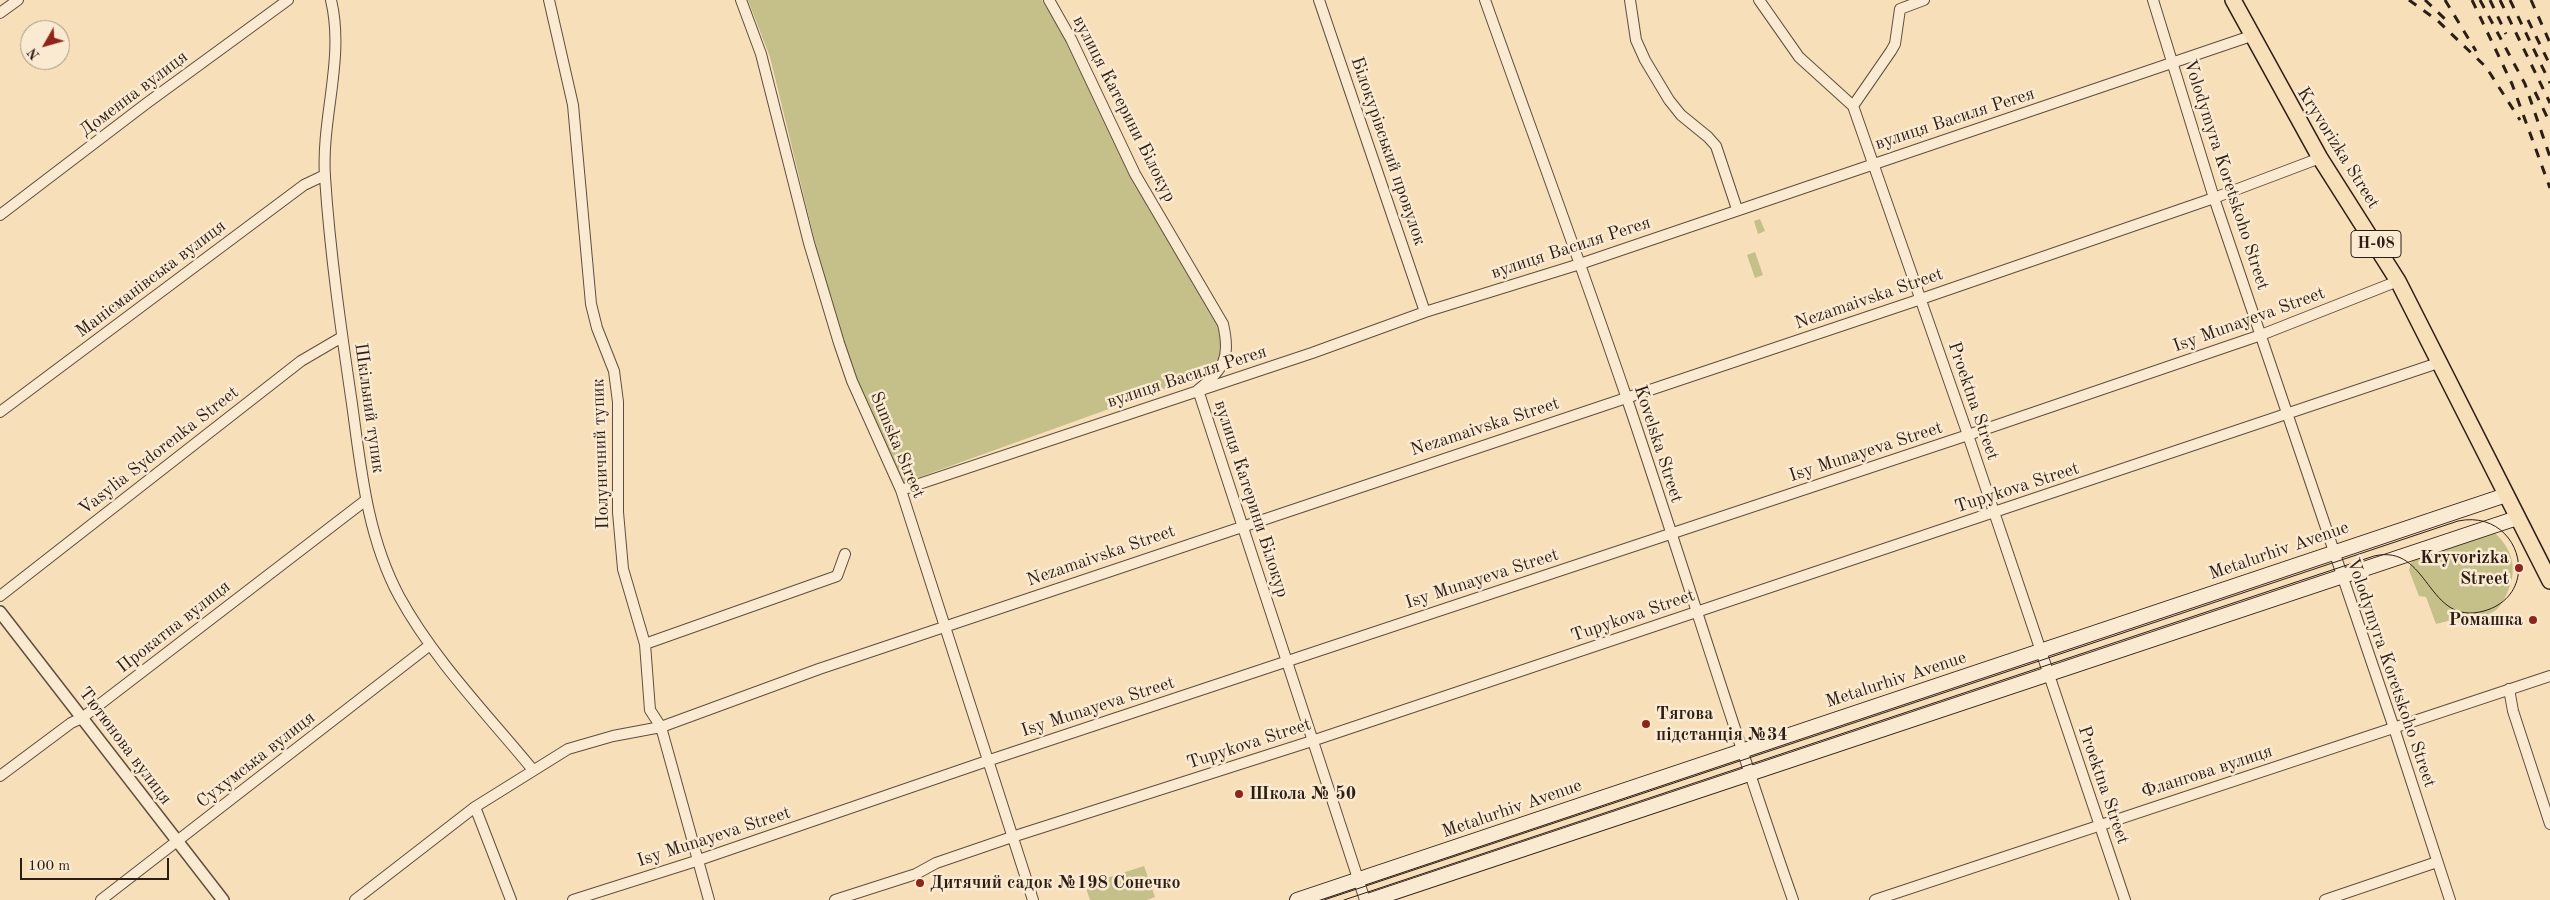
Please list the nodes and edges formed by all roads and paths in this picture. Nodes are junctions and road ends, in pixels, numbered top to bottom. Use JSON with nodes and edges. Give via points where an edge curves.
{"nodes":[{"id":1,"x":18,"y":0,"type":"edge"},
{"id":2,"x":288,"y":0,"type":"edge"},
{"id":3,"x":331,"y":0,"type":"edge"},
{"id":4,"x":549,"y":0,"type":"edge"},
{"id":5,"x":741,"y":0,"type":"edge"},
{"id":6,"x":1049,"y":0,"type":"edge"},
{"id":7,"x":1319,"y":0,"type":"edge"},
{"id":8,"x":1485,"y":0,"type":"edge"},
{"id":9,"x":1630,"y":0,"type":"edge"},
{"id":10,"x":1759,"y":0,"type":"edge"},
{"id":11,"x":1924,"y":0,"type":"edge"},
{"id":12,"x":2153,"y":0,"type":"edge"},
{"id":13,"x":2233,"y":0,"type":"edge"},
{"id":14,"x":0,"y":13,"type":"edge"},
{"id":15,"x":2251,"y":36,"type":"junction"},
{"id":16,"x":2173,"y":63,"type":"junction"},
{"id":17,"x":1853,"y":106,"type":"junction"},
{"id":18,"x":2320,"y":158,"type":"junction"},
{"id":19,"x":1873,"y":163,"type":"junction"},
{"id":20,"x":325,"y":176,"type":"junction"},
{"id":21,"x":2214,"y":198,"type":"junction"},
{"id":22,"x":1737,"y":210,"type":"junction"},
{"id":23,"x":0,"y":215,"type":"edge"},
{"id":24,"x":1580,"y":264,"type":"junction"},
{"id":25,"x":2398,"y":281,"type":"junction"},
{"id":26,"x":1921,"y":298,"type":"junction"},
{"id":27,"x":1425,"y":312,"type":"junction"},
{"id":28,"x":2261,"y":335,"type":"junction"},
{"id":29,"x":342,"y":337,"type":"junction"},
{"id":30,"x":2441,"y":362,"type":"junction"},
{"id":31,"x":1198,"y":390,"type":"junction"},
{"id":32,"x":1626,"y":398,"type":"junction"},
{"id":33,"x":0,"y":412,"type":"edge"},
{"id":34,"x":2288,"y":414,"type":"junction"},
{"id":35,"x":1968,"y":435,"type":"junction"},
{"id":36,"x":901,"y":490,"type":"junction"},
{"id":37,"x":2506,"y":495,"type":"junction"},
{"id":38,"x":366,"y":500,"type":"junction"},
{"id":39,"x":1994,"y":512,"type":"junction"},
{"id":40,"x":2517,"y":518,"type":"junction"},
{"id":41,"x":1242,"y":526,"type":"junction"},
{"id":42,"x":1671,"y":533,"type":"junction"},
{"id":43,"x":2334,"y":553,"type":"junction"},
{"id":44,"x":845,"y":554,"type":"dead end"},
{"id":45,"x":2341,"y":575,"type":"junction"},
{"id":46,"x":2550,"y":581,"type":"edge"},
{"id":47,"x":0,"y":596,"type":"edge"},
{"id":48,"x":0,"y":612,"type":"edge"},
{"id":49,"x":1697,"y":612,"type":"junction"},
{"id":50,"x":946,"y":626,"type":"junction"},
{"id":51,"x":646,"y":644,"type":"junction"},
{"id":52,"x":430,"y":645,"type":"junction"},
{"id":53,"x":2040,"y":652,"type":"junction"},
{"id":54,"x":1287,"y":661,"type":"junction"},
{"id":55,"x":2048,"y":673,"type":"junction"},
{"id":56,"x":2550,"y":676,"type":"edge"},
{"id":57,"x":2509,"y":690,"type":"junction"},
{"id":58,"x":82,"y":718,"type":"junction"},
{"id":59,"x":660,"y":727,"type":"junction"},
{"id":60,"x":2394,"y":728,"type":"junction"},
{"id":61,"x":1312,"y":740,"type":"junction"},
{"id":62,"x":1741,"y":752,"type":"junction"},
{"id":63,"x":988,"y":762,"type":"junction"},
{"id":64,"x":533,"y":770,"type":"junction"},
{"id":65,"x":1748,"y":773,"type":"junction"},
{"id":66,"x":0,"y":776,"type":"edge"},
{"id":67,"x":475,"y":807,"type":"junction"},
{"id":68,"x":2550,"y":824,"type":"edge"},
{"id":69,"x":2099,"y":825,"type":"junction"},
{"id":70,"x":1012,"y":837,"type":"junction"},
{"id":71,"x":177,"y":842,"type":"junction"},
{"id":72,"x":696,"y":861,"type":"junction"},
{"id":73,"x":2437,"y":862,"type":"junction"},
{"id":74,"x":1358,"y":880,"type":"junction"},
{"id":75,"x":101,"y":900,"type":"edge"},
{"id":76,"x":223,"y":900,"type":"edge"},
{"id":77,"x":355,"y":900,"type":"edge"},
{"id":78,"x":511,"y":900,"type":"edge"},
{"id":79,"x":573,"y":900,"type":"edge"},
{"id":80,"x":709,"y":900,"type":"edge"},
{"id":81,"x":835,"y":900,"type":"edge"},
{"id":82,"x":1033,"y":900,"type":"edge"},
{"id":83,"x":1297,"y":900,"type":"edge"},
{"id":84,"x":1366,"y":900,"type":"edge"},
{"id":85,"x":1371,"y":900,"type":"edge"},
{"id":86,"x":1793,"y":900,"type":"edge"},
{"id":87,"x":1875,"y":900,"type":"edge"},
{"id":88,"x":2125,"y":900,"type":"edge"},
{"id":89,"x":2325,"y":900,"type":"edge"},
{"id":90,"x":2450,"y":900,"type":"edge"}],
"edges":[{"from":1,"to":14,"type":"street"},
{"from":2,"to":23,"type":"street","name":"Доменна вулиця"},
{"from":3,"to":20,"type":"street","name":"Шкільний тупик","via":[[335,54]]},
{"from":4,"to":51,"type":"street","name":"Полуничний тупик","via":[[573,105],[591,304],[614,371],[623,569]]},
{"from":5,"to":36,"type":"street","name":"Sumska Street","via":[[760,54],[809,243],[839,343],[852,381]]},
{"from":6,"to":31,"type":"street","name":"вулиця Катерини Білокур","via":[[1135,174],[1223,324],[1227,356],[1214,378]]},
{"from":7,"to":27,"type":"street","name":"Білокурівський провулок"},
{"from":8,"to":24,"type":"street","name":"Kovelska Street"},
{"from":9,"to":22,"type":"street","via":[[1636,40],[1645,60],[1681,115],[1716,146]]},
{"from":10,"to":17,"type":"street","name":"Proektna Street","via":[[1799,57]]},
{"from":11,"to":17,"type":"street","via":[[1900,9],[1892,52]]},
{"from":12,"to":16,"type":"street","name":"Volodymyra Koretskoho Street"},
{"from":13,"to":15,"type":"main road","name":"Kryvorizka Street","number":"Н-08"},
{"from":15,"to":16,"type":"street","name":"вулиця Василя Регея"},
{"from":15,"to":18,"type":"main road","name":"Kryvorizka Street","number":"Н-08"},
{"from":16,"to":19,"type":"street","name":"вулиця Василя Регея"},
{"from":16,"to":21,"type":"street","name":"Volodymyra Koretskoho Street"},
{"from":17,"to":19,"type":"street","name":"Proektna Street"},
{"from":18,"to":21,"type":"street","name":"Nezamaivska Street"},
{"from":18,"to":25,"type":"main road","name":"Kryvorizka Street","number":"Н-08"},
{"from":19,"to":22,"type":"street","name":"вулиця Василя Регея"},
{"from":19,"to":26,"type":"street","name":"Proektna Street"},
{"from":20,"to":29,"type":"street","name":"Шкільний тупик"},
{"from":20,"to":33,"type":"street","name":"Манісманівська вулиця","via":[[304,185]]},
{"from":21,"to":26,"type":"street","name":"Nezamaivska Street"},
{"from":21,"to":28,"type":"street","name":"Volodymyra Koretskoho Street"},
{"from":22,"to":24,"type":"street","name":"вулиця Василя Регея"},
{"from":24,"to":27,"type":"street","name":"вулиця Василя Регея"},
{"from":24,"to":32,"type":"street","name":"Kovelska Street"},
{"from":25,"to":28,"type":"street","name":"Isy Munayeva Street"},
{"from":25,"to":30,"type":"main road","name":"Kryvorizka Street","number":"Н-08"},
{"from":26,"to":32,"type":"street","name":"Nezamaivska Street"},
{"from":26,"to":35,"type":"street","name":"Proektna Street"},
{"from":27,"to":31,"type":"street","name":"вулиця Василя Регея"},
{"from":28,"to":34,"type":"street","name":"Volodymyra Koretskoho Street"},
{"from":28,"to":35,"type":"street","name":"Isy Munayeva Street"},
{"from":29,"to":38,"type":"street","name":"Шкільний тупик"},
{"from":29,"to":47,"type":"street","name":"Vasylia Sydorenka Street","via":[[301,361]]},
{"from":30,"to":34,"type":"street","name":"Tupykova Street"},
{"from":30,"to":37,"type":"main road","name":"Kryvorizka Street","number":"Н-08"},
{"from":31,"to":36,"type":"street","name":"вулиця Василя Регея"},
{"from":31,"to":41,"type":"street","name":"вулиця Катерини Білокур"},
{"from":32,"to":41,"type":"street","name":"Nezamaivska Street"},
{"from":32,"to":42,"type":"street","name":"Kovelska Street"},
{"from":34,"to":39,"type":"street","name":"Tupykova Street"},
{"from":34,"to":43,"type":"street","name":"Volodymyra Koretskoho Street"},
{"from":35,"to":39,"type":"street","name":"Proektna Street"},
{"from":35,"to":42,"type":"street","name":"Isy Munayeva Street"},
{"from":36,"to":50,"type":"street","name":"Sumska Street"},
{"from":37,"to":40,"type":"main road","name":"Kryvorizka Street","number":"Н-08"},
{"from":37,"to":43,"type":"main road","name":"Metalurhiv Avenue"},
{"from":38,"to":52,"type":"street","name":"Шкільний тупик","via":[[371,524],[399,595]]},
{"from":38,"to":58,"type":"street","name":"Прокатна вулиця"},
{"from":39,"to":49,"type":"street","name":"Tupykova Street"},
{"from":39,"to":53,"type":"street","name":"Proektna Street"},
{"from":40,"to":45,"type":"main road"},
{"from":40,"to":46,"type":"main road","name":"Kryvorizka Street","number":"Н-08"},
{"from":41,"to":50,"type":"street","name":"Nezamaivska Street"},
{"from":41,"to":54,"type":"street","name":"вулиця Катерини Білокур"},
{"from":42,"to":49,"type":"street","name":"Kovelska Street"},
{"from":42,"to":54,"type":"street","name":"Isy Munayeva Street"},
{"from":43,"to":45,"type":"street","name":"Volodymyra Koretskoho Street"},
{"from":43,"to":53,"type":"main road","name":"Metalurhiv Avenue"},
{"from":44,"to":51,"type":"street","via":[[837,576]]},
{"from":45,"to":55,"type":"main road"},
{"from":45,"to":60,"type":"street","name":"Volodymyra Koretskoho Street"},
{"from":48,"to":58,"type":"street","name":"Тютюнова вулиця"},
{"from":49,"to":61,"type":"street","name":"Tupykova Street"},
{"from":49,"to":62,"type":"street","name":"Kovelska Street"},
{"from":50,"to":59,"type":"street","name":"Nezamaivska Street"},
{"from":50,"to":63,"type":"street","name":"Sumska Street"},
{"from":51,"to":59,"type":"street","name":"Полуничний тупик","via":[[650,710]]},
{"from":52,"to":64,"type":"street","name":"Шкільний тупик"},
{"from":52,"to":71,"type":"street","name":"Сухумська вулиця"},
{"from":53,"to":55,"type":"street","name":"Proektna Street"},
{"from":53,"to":62,"type":"main road","name":"Metalurhiv Avenue"},
{"from":54,"to":61,"type":"street","name":"вулиця Катерини Білокур"},
{"from":54,"to":63,"type":"street","name":"Isy Munayeva Street"},
{"from":55,"to":65,"type":"main road"},
{"from":55,"to":69,"type":"street","name":"Proektna Street"},
{"from":56,"to":57,"type":"street","name":"Флангова вулиця"},
{"from":57,"to":60,"type":"street","name":"Флангова вулиця"},
{"from":57,"to":68,"type":"street","via":[[2512,711]]},
{"from":58,"to":66,"type":"street","name":"Прокатна вулиця","via":[[71,722]]},
{"from":58,"to":71,"type":"street","name":"Тютюнова вулиця"},
{"from":59,"to":64,"type":"street","name":"Nezamaivska Street","via":[[568,749]]},
{"from":59,"to":72,"type":"street","name":"Полуничний тупик"},
{"from":60,"to":69,"type":"street","name":"Флангова вулиця"},
{"from":60,"to":73,"type":"street","name":"Volodymyra Koretskoho Street"},
{"from":61,"to":70,"type":"street","name":"Tupykova Street"},
{"from":61,"to":74,"type":"street","name":"вулиця Катерини Білокур"},
{"from":62,"to":65,"type":"street","name":"Kovelska Street"},
{"from":62,"to":74,"type":"main road","name":"Metalurhiv Avenue"},
{"from":63,"to":70,"type":"street","name":"Sumska Street"},
{"from":63,"to":72,"type":"street","name":"Isy Munayeva Street"},
{"from":64,"to":67,"type":"street","name":"Nezamaivska Street"},
{"from":65,"to":85,"type":"main road"},
{"from":65,"to":86,"type":"street","name":"Kovelska Street"},
{"from":67,"to":77,"type":"street","name":"Nezamaivska Street"},
{"from":67,"to":78,"type":"street"},
{"from":69,"to":87,"type":"street","name":"Флангова вулиця"},
{"from":69,"to":88,"type":"street","name":"Proektna Street"},
{"from":70,"to":81,"type":"street","name":"Tupykova Street","via":[[936,863],[916,874]]},
{"from":70,"to":82,"type":"street","name":"Sumska Street"},
{"from":71,"to":75,"type":"street","name":"Сухумська вулиця"},
{"from":71,"to":76,"type":"street","name":"Тютюнова вулиця"},
{"from":72,"to":79,"type":"street","name":"Isy Munayeva Street"},
{"from":72,"to":80,"type":"street","name":"Полуничний тупик"},
{"from":73,"to":89,"type":"street"},
{"from":73,"to":90,"type":"street","name":"Volodymyra Koretskoho Street"},
{"from":74,"to":83,"type":"main road","name":"Metalurhiv Avenue"},
{"from":74,"to":84,"type":"street","name":"вулиця Катерини Білокур"}]}
